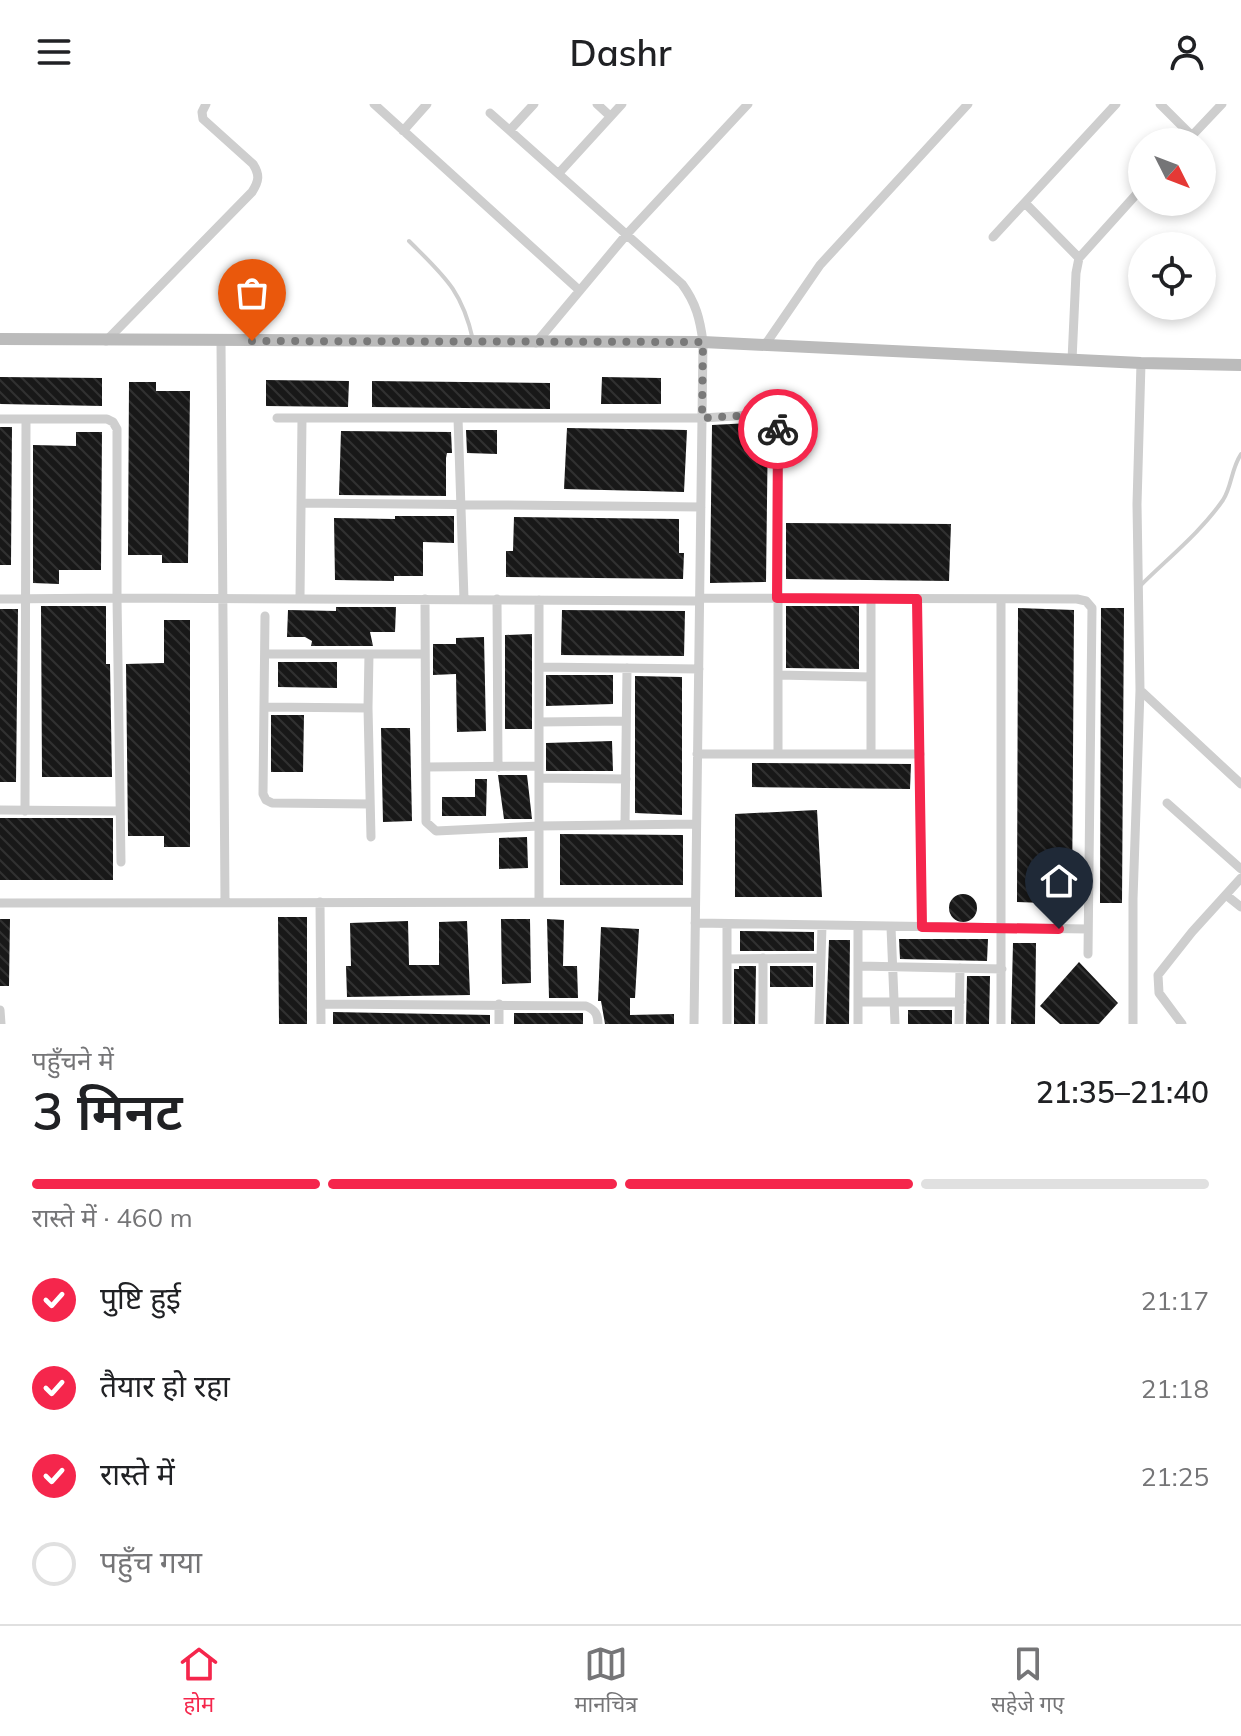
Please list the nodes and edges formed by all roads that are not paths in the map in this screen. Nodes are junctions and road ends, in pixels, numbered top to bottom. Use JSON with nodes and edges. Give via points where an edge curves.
{"nodes":[{"id":1,"x":206,"y":104,"type":"edge"},
{"id":2,"x":374,"y":104,"type":"edge"},
{"id":3,"x":427,"y":104,"type":"edge"},
{"id":4,"x":534,"y":104,"type":"edge"},
{"id":5,"x":597,"y":104,"type":"edge"},
{"id":6,"x":622,"y":104,"type":"edge"},
{"id":7,"x":748,"y":104,"type":"edge"},
{"id":8,"x":968,"y":104,"type":"edge"},
{"id":9,"x":1116,"y":104,"type":"edge"},
{"id":10,"x":1160,"y":104,"type":"edge"},
{"id":11,"x":1222,"y":104,"type":"edge"},
{"id":12,"x":490,"y":113,"type":"dead end"},
{"id":13,"x":610,"y":116,"type":"junction"},
{"id":14,"x":1180,"y":128,"type":"edge"},
{"id":15,"x":1199,"y":128,"type":"edge"},
{"id":16,"x":510,"y":130,"type":"junction"},
{"id":17,"x":403,"y":131,"type":"junction"},
{"id":18,"x":559,"y":173,"type":"junction"},
{"id":19,"x":1025,"y":203,"type":"junction"},
{"id":20,"x":1128,"y":203,"type":"edge"},
{"id":21,"x":627,"y":234,"type":"junction"},
{"id":22,"x":993,"y":237,"type":"dead end"},
{"id":23,"x":409,"y":241,"type":"dead end"},
{"id":24,"x":1079,"y":258,"type":"junction"},
{"id":25,"x":579,"y":290,"type":"junction"},
{"id":26,"x":0,"y":339,"type":"edge"},
{"id":27,"x":106,"y":341,"type":"junction"},
{"id":28,"x":221,"y":341,"type":"junction"},
{"id":29,"x":473,"y":342,"type":"junction"},
{"id":30,"x":703,"y":342,"type":"junction"},
{"id":31,"x":536,"y":343,"type":"junction"},
{"id":32,"x":765,"y":345,"type":"junction"},
{"id":33,"x":1072,"y":360,"type":"junction"},
{"id":34,"x":1141,"y":363,"type":"junction"},
{"id":35,"x":1241,"y":365,"type":"edge"},
{"id":36,"x":277,"y":418,"type":"dead end"},
{"id":37,"x":302,"y":418,"type":"junction"},
{"id":38,"x":458,"y":418,"type":"junction"},
{"id":39,"x":702,"y":418,"type":"junction"},
{"id":40,"x":0,"y":419,"type":"edge"},
{"id":41,"x":26,"y":419,"type":"junction"},
{"id":42,"x":1241,"y":454,"type":"edge"},
{"id":43,"x":301,"y":503,"type":"junction"},
{"id":44,"x":461,"y":505,"type":"junction"},
{"id":45,"x":701,"y":507,"type":"junction"},
{"id":46,"x":1138,"y":588,"type":"junction"},
{"id":47,"x":223,"y":597,"type":"junction"},
{"id":48,"x":117,"y":598,"type":"junction"},
{"id":49,"x":300,"y":598,"type":"junction"},
{"id":50,"x":777,"y":598,"type":"junction"},
{"id":51,"x":0,"y":599,"type":"edge"},
{"id":52,"x":27,"y":599,"type":"junction"},
{"id":53,"x":425,"y":599,"type":"junction"},
{"id":54,"x":464,"y":599,"type":"junction"},
{"id":55,"x":497,"y":599,"type":"junction"},
{"id":56,"x":700,"y":599,"type":"junction"},
{"id":57,"x":871,"y":599,"type":"junction"},
{"id":58,"x":917,"y":599,"type":"junction"},
{"id":59,"x":1001,"y":599,"type":"junction"},
{"id":60,"x":539,"y":600,"type":"junction"},
{"id":61,"x":265,"y":616,"type":"dead end"},
{"id":62,"x":266,"y":654,"type":"junction"},
{"id":63,"x":369,"y":654,"type":"junction"},
{"id":64,"x":425,"y":654,"type":"junction"},
{"id":65,"x":539,"y":667,"type":"junction"},
{"id":66,"x":627,"y":668,"type":"junction"},
{"id":67,"x":699,"y":669,"type":"junction"},
{"id":68,"x":778,"y":675,"type":"junction"},
{"id":69,"x":871,"y":677,"type":"junction"},
{"id":70,"x":1140,"y":690,"type":"junction"},
{"id":71,"x":265,"y":707,"type":"junction"},
{"id":72,"x":368,"y":708,"type":"junction"},
{"id":73,"x":626,"y":721,"type":"junction"},
{"id":74,"x":539,"y":722,"type":"junction"},
{"id":75,"x":697,"y":754,"type":"junction"},
{"id":76,"x":778,"y":754,"type":"junction"},
{"id":77,"x":871,"y":754,"type":"junction"},
{"id":78,"x":920,"y":754,"type":"junction"},
{"id":79,"x":539,"y":766,"type":"junction"},
{"id":80,"x":426,"y":767,"type":"junction"},
{"id":81,"x":498,"y":767,"type":"junction"},
{"id":82,"x":539,"y":778,"type":"junction"},
{"id":83,"x":626,"y":779,"type":"junction"},
{"id":84,"x":1241,"y":784,"type":"edge"},
{"id":85,"x":1167,"y":803,"type":"dead end"},
{"id":86,"x":370,"y":804,"type":"junction"},
{"id":87,"x":0,"y":810,"type":"edge"},
{"id":88,"x":25,"y":811,"type":"junction"},
{"id":89,"x":120,"y":811,"type":"junction"},
{"id":90,"x":696,"y":824,"type":"junction"},
{"id":91,"x":625,"y":825,"type":"junction"},
{"id":92,"x":539,"y":826,"type":"junction"},
{"id":93,"x":371,"y":837,"type":"dead end"},
{"id":94,"x":121,"y":862,"type":"dead end"},
{"id":95,"x":1241,"y":869,"type":"edge"},
{"id":96,"x":1241,"y":878,"type":"edge"},
{"id":97,"x":1226,"y":895,"type":"junction"},
{"id":98,"x":225,"y":902,"type":"junction"},
{"id":99,"x":320,"y":902,"type":"junction"},
{"id":100,"x":539,"y":902,"type":"junction"},
{"id":101,"x":695,"y":902,"type":"junction"},
{"id":102,"x":0,"y":903,"type":"edge"},
{"id":103,"x":1241,"y":907,"type":"edge"},
{"id":104,"x":695,"y":923,"type":"junction"},
{"id":105,"x":727,"y":924,"type":"junction"},
{"id":106,"x":822,"y":925,"type":"junction"},
{"id":107,"x":858,"y":926,"type":"junction"},
{"id":108,"x":891,"y":927,"type":"junction"},
{"id":109,"x":922,"y":927,"type":"junction"},
{"id":110,"x":1002,"y":928,"type":"junction"},
{"id":111,"x":1088,"y":929,"type":"junction"},
{"id":112,"x":1088,"y":954,"type":"dead end"},
{"id":113,"x":763,"y":958,"type":"junction"},
{"id":114,"x":821,"y":958,"type":"junction"},
{"id":115,"x":727,"y":959,"type":"junction"},
{"id":116,"x":858,"y":966,"type":"junction"},
{"id":117,"x":891,"y":967,"type":"junction"},
{"id":118,"x":960,"y":968,"type":"junction"},
{"id":119,"x":1002,"y":969,"type":"junction"},
{"id":120,"x":858,"y":1002,"type":"junction"},
{"id":121,"x":960,"y":1002,"type":"junction"},
{"id":122,"x":895,"y":1003,"type":"junction"},
{"id":123,"x":321,"y":1004,"type":"junction"},
{"id":124,"x":499,"y":1004,"type":"junction"},
{"id":125,"x":0,"y":1010,"type":"edge"},
{"id":126,"x":1,"y":1024,"type":"edge"},
{"id":127,"x":321,"y":1024,"type":"edge"},
{"id":128,"x":499,"y":1024,"type":"edge"},
{"id":129,"x":598,"y":1024,"type":"edge"},
{"id":130,"x":694,"y":1024,"type":"edge"},
{"id":131,"x":727,"y":1024,"type":"edge"},
{"id":132,"x":763,"y":1024,"type":"edge"},
{"id":133,"x":819,"y":1024,"type":"edge"},
{"id":134,"x":858,"y":1024,"type":"edge"},
{"id":135,"x":895,"y":1024,"type":"edge"},
{"id":136,"x":959,"y":1024,"type":"edge"},
{"id":137,"x":1001,"y":1024,"type":"edge"},
{"id":138,"x":1133,"y":1024,"type":"edge"},
{"id":139,"x":1182,"y":1024,"type":"edge"}],
"edges":[{"from":1,"to":27,"type":"street","via":[[203,119],[253,164],[258,182]]},
{"from":2,"to":17,"type":"street"},
{"from":3,"to":17,"type":"street"},
{"from":4,"to":16,"type":"street"},
{"from":5,"to":13,"type":"street"},
{"from":6,"to":13,"type":"street"},
{"from":7,"to":21,"type":"street"},
{"from":8,"to":32,"type":"street","via":[[820,265]]},
{"from":9,"to":19,"type":"street"},
{"from":10,"to":14,"type":"street"},
{"from":11,"to":15,"type":"street"},
{"from":12,"to":16,"type":"street"},
{"from":13,"to":18,"type":"street"},
{"from":16,"to":18,"type":"street"},
{"from":17,"to":25,"type":"street"},
{"from":18,"to":21,"type":"street"},
{"from":19,"to":22,"type":"street"},
{"from":19,"to":24,"type":"street"},
{"from":20,"to":24,"type":"street"},
{"from":21,"to":25,"type":"street"},
{"from":21,"to":30,"type":"street","via":[[694,301]]},
{"from":23,"to":29,"type":"lane","via":[[460,297]]},
{"from":24,"to":33,"type":"street"},
{"from":25,"to":31,"type":"street"},
{"from":26,"to":27,"type":"main road"},
{"from":27,"to":28,"type":"main road"},
{"from":28,"to":29,"type":"main road"},
{"from":28,"to":47,"type":"street"},
{"from":29,"to":31,"type":"main road"},
{"from":30,"to":31,"type":"main road"},
{"from":30,"to":32,"type":"main road"},
{"from":30,"to":39,"type":"street"},
{"from":32,"to":33,"type":"main road"},
{"from":33,"to":34,"type":"main road"},
{"from":34,"to":35,"type":"main road"},
{"from":34,"to":46,"type":"street"},
{"from":36,"to":37,"type":"street"},
{"from":37,"to":38,"type":"street"},
{"from":37,"to":43,"type":"street"},
{"from":38,"to":39,"type":"street"},
{"from":38,"to":44,"type":"street"},
{"from":39,"to":45,"type":"street"},
{"from":39,"to":50,"type":"street","via":[[769,414],[778,422]]},
{"from":40,"to":41,"type":"street"},
{"from":41,"to":48,"type":"street","via":[[107,419],[117,429]]},
{"from":41,"to":52,"type":"street"},
{"from":42,"to":46,"type":"lane","via":[[1215,511]]},
{"from":43,"to":44,"type":"street"},
{"from":43,"to":49,"type":"street"},
{"from":44,"to":45,"type":"street"},
{"from":44,"to":54,"type":"street"},
{"from":45,"to":56,"type":"street"},
{"from":46,"to":70,"type":"street"},
{"from":47,"to":48,"type":"street"},
{"from":47,"to":49,"type":"street"},
{"from":47,"to":98,"type":"street"},
{"from":48,"to":52,"type":"street"},
{"from":48,"to":89,"type":"street"},
{"from":49,"to":53,"type":"street"},
{"from":50,"to":56,"type":"street"},
{"from":50,"to":57,"type":"street"},
{"from":50,"to":68,"type":"street"},
{"from":51,"to":52,"type":"street"},
{"from":52,"to":88,"type":"street"},
{"from":53,"to":54,"type":"street"},
{"from":53,"to":64,"type":"street"},
{"from":54,"to":55,"type":"street"},
{"from":55,"to":60,"type":"street"},
{"from":55,"to":81,"type":"street"},
{"from":56,"to":60,"type":"street"},
{"from":56,"to":67,"type":"street"},
{"from":57,"to":58,"type":"street"},
{"from":57,"to":69,"type":"street"},
{"from":58,"to":59,"type":"street"},
{"from":58,"to":78,"type":"street"},
{"from":59,"to":110,"type":"street"},
{"from":59,"to":111,"type":"street","via":[[1077,599],[1092,608]]},
{"from":60,"to":65,"type":"street"},
{"from":61,"to":62,"type":"street"},
{"from":62,"to":63,"type":"street"},
{"from":62,"to":71,"type":"street"},
{"from":63,"to":64,"type":"street"},
{"from":63,"to":72,"type":"street"},
{"from":64,"to":80,"type":"street"},
{"from":65,"to":66,"type":"street"},
{"from":65,"to":74,"type":"street"},
{"from":66,"to":67,"type":"street"},
{"from":66,"to":73,"type":"street"},
{"from":67,"to":75,"type":"street"},
{"from":68,"to":69,"type":"street"},
{"from":68,"to":76,"type":"street"},
{"from":69,"to":77,"type":"street"},
{"from":70,"to":84,"type":"street"},
{"from":70,"to":138,"type":"street"},
{"from":71,"to":72,"type":"street"},
{"from":71,"to":86,"type":"street","via":[[266,800]]},
{"from":72,"to":86,"type":"street"},
{"from":73,"to":74,"type":"street"},
{"from":73,"to":83,"type":"street"},
{"from":74,"to":79,"type":"street"},
{"from":75,"to":76,"type":"street"},
{"from":75,"to":90,"type":"street"},
{"from":76,"to":77,"type":"street"},
{"from":77,"to":78,"type":"street"},
{"from":78,"to":109,"type":"street"},
{"from":79,"to":81,"type":"street"},
{"from":79,"to":82,"type":"street"},
{"from":80,"to":81,"type":"street"},
{"from":80,"to":92,"type":"street","via":[[426,822],[436,831]]},
{"from":82,"to":83,"type":"street"},
{"from":82,"to":92,"type":"street"},
{"from":83,"to":91,"type":"street"},
{"from":85,"to":95,"type":"street"},
{"from":86,"to":93,"type":"street"},
{"from":87,"to":88,"type":"street"},
{"from":88,"to":89,"type":"street"},
{"from":89,"to":94,"type":"street"},
{"from":90,"to":91,"type":"street"},
{"from":90,"to":101,"type":"street"},
{"from":91,"to":92,"type":"street"},
{"from":92,"to":100,"type":"street"},
{"from":96,"to":97,"type":"street"},
{"from":97,"to":103,"type":"street"},
{"from":97,"to":139,"type":"street","via":[[1158,975],[1159,993]]},
{"from":98,"to":99,"type":"street"},
{"from":98,"to":102,"type":"street"},
{"from":99,"to":100,"type":"street"},
{"from":99,"to":123,"type":"street"},
{"from":100,"to":101,"type":"street"},
{"from":101,"to":104,"type":"street"},
{"from":104,"to":105,"type":"street"},
{"from":104,"to":130,"type":"street"},
{"from":105,"to":106,"type":"street"},
{"from":105,"to":115,"type":"street"},
{"from":106,"to":107,"type":"street"},
{"from":106,"to":114,"type":"street"},
{"from":107,"to":108,"type":"street"},
{"from":107,"to":116,"type":"street"},
{"from":108,"to":109,"type":"street"},
{"from":108,"to":117,"type":"street"},
{"from":109,"to":110,"type":"street"},
{"from":110,"to":111,"type":"street"},
{"from":110,"to":119,"type":"street"},
{"from":111,"to":112,"type":"street"},
{"from":113,"to":114,"type":"street"},
{"from":113,"to":115,"type":"street"},
{"from":113,"to":132,"type":"street"},
{"from":114,"to":133,"type":"street"},
{"from":115,"to":131,"type":"street"},
{"from":116,"to":117,"type":"street"},
{"from":116,"to":120,"type":"street"},
{"from":117,"to":118,"type":"street"},
{"from":117,"to":122,"type":"street"},
{"from":118,"to":119,"type":"street"},
{"from":118,"to":121,"type":"street"},
{"from":119,"to":137,"type":"street"},
{"from":120,"to":122,"type":"street"},
{"from":120,"to":134,"type":"street"},
{"from":121,"to":122,"type":"street"},
{"from":121,"to":136,"type":"street"},
{"from":122,"to":135,"type":"street"},
{"from":123,"to":124,"type":"street"},
{"from":123,"to":127,"type":"street"},
{"from":124,"to":128,"type":"street"},
{"from":124,"to":129,"type":"street","via":[[586,1006],[598,1015]]},
{"from":125,"to":126,"type":"street"}]}
